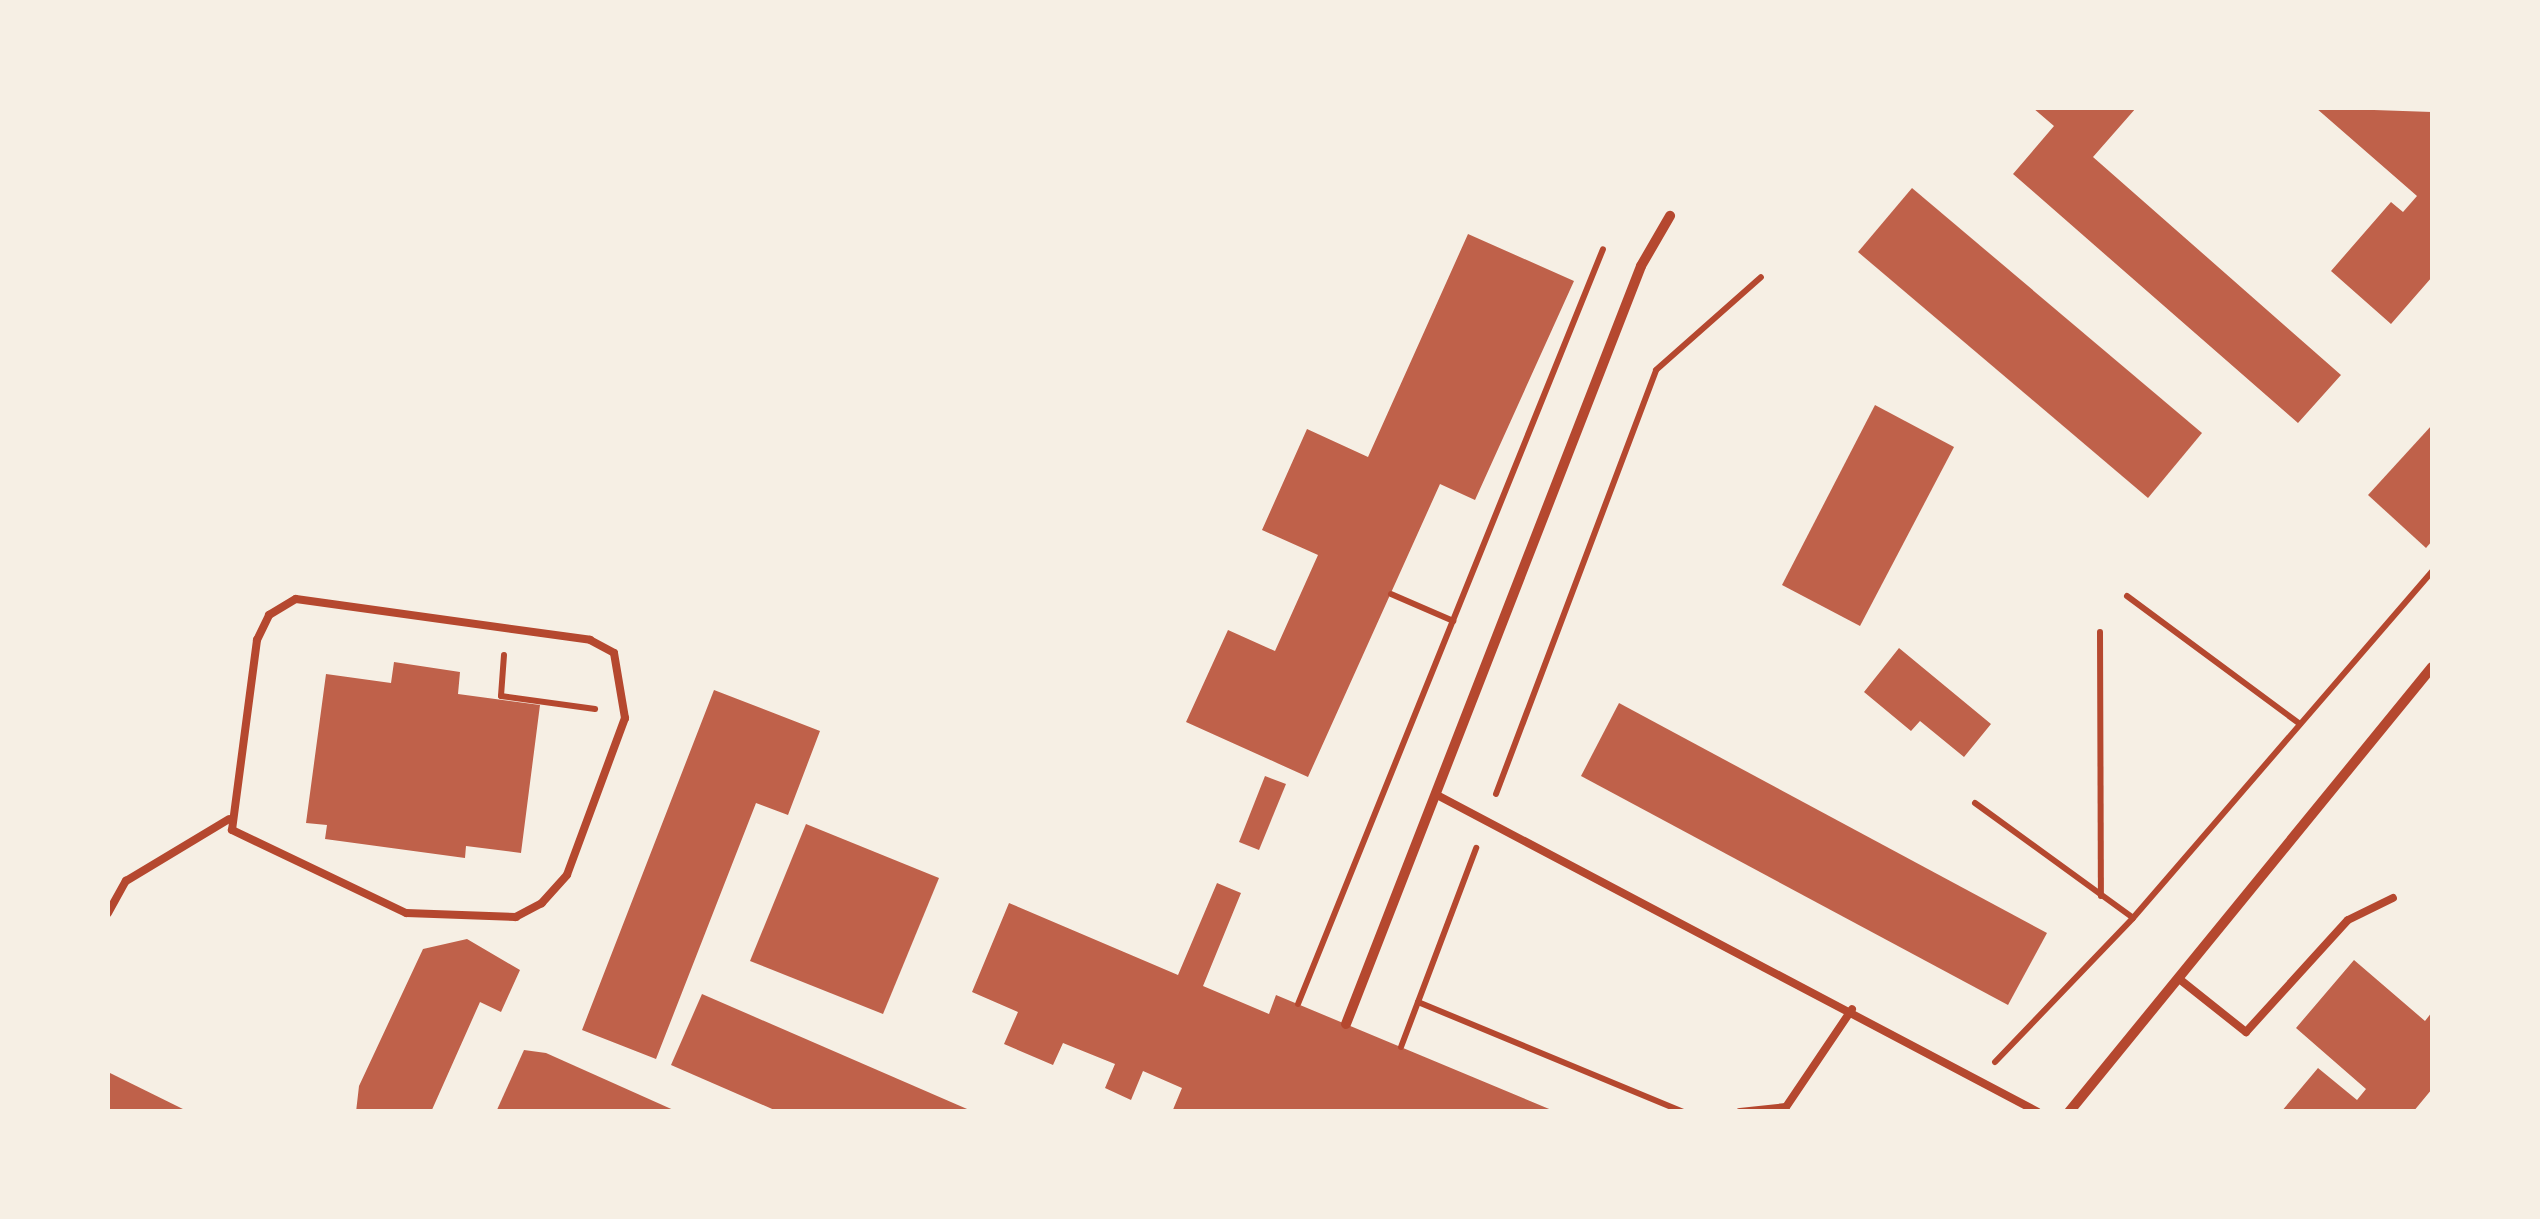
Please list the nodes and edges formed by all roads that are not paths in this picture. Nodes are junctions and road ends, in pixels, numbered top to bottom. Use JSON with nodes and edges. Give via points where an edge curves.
{"nodes":[{"id":1,"x":1670,"y":216,"type":"dead end"},
{"id":2,"x":2432,"y":667,"type":"edge"},
{"id":3,"x":1436,"y":795,"type":"junction"},
{"id":4,"x":229,"y":819,"type":"junction"},
{"id":5,"x":2393,"y":898,"type":"dead end"},
{"id":6,"x":108,"y":913,"type":"edge"},
{"id":7,"x":2178,"y":978,"type":"junction"},
{"id":8,"x":1852,"y":1009,"type":"junction"},
{"id":9,"x":1346,"y":1024,"type":"dead end"},
{"id":10,"x":1789,"y":1109,"type":"edge"},
{"id":11,"x":1740,"y":1112,"type":"edge"},
{"id":12,"x":2038,"y":1112,"type":"edge"},
{"id":13,"x":2068,"y":1112,"type":"edge"}],
"edges":[{"from":1,"to":3,"type":"street","via":[[1642,266]]},
{"from":2,"to":7,"type":"street"},
{"from":3,"to":8,"type":"lane"},
{"from":3,"to":9,"type":"street"},
{"from":4,"to":4,"type":"lane","via":[[257,640],[269,615],[296,600],[590,640],[614,653],[624,718],[573,858],[542,903],[516,917],[406,913],[242,839]]},
{"from":4,"to":6,"type":"lane","via":[[126,881]]},
{"from":5,"to":7,"type":"lane","via":[[2348,920],[2246,1032]]},
{"from":7,"to":13,"type":"street"},
{"from":8,"to":10,"type":"lane"},
{"from":8,"to":12,"type":"lane"},
{"from":10,"to":11,"type":"lane"}]}
